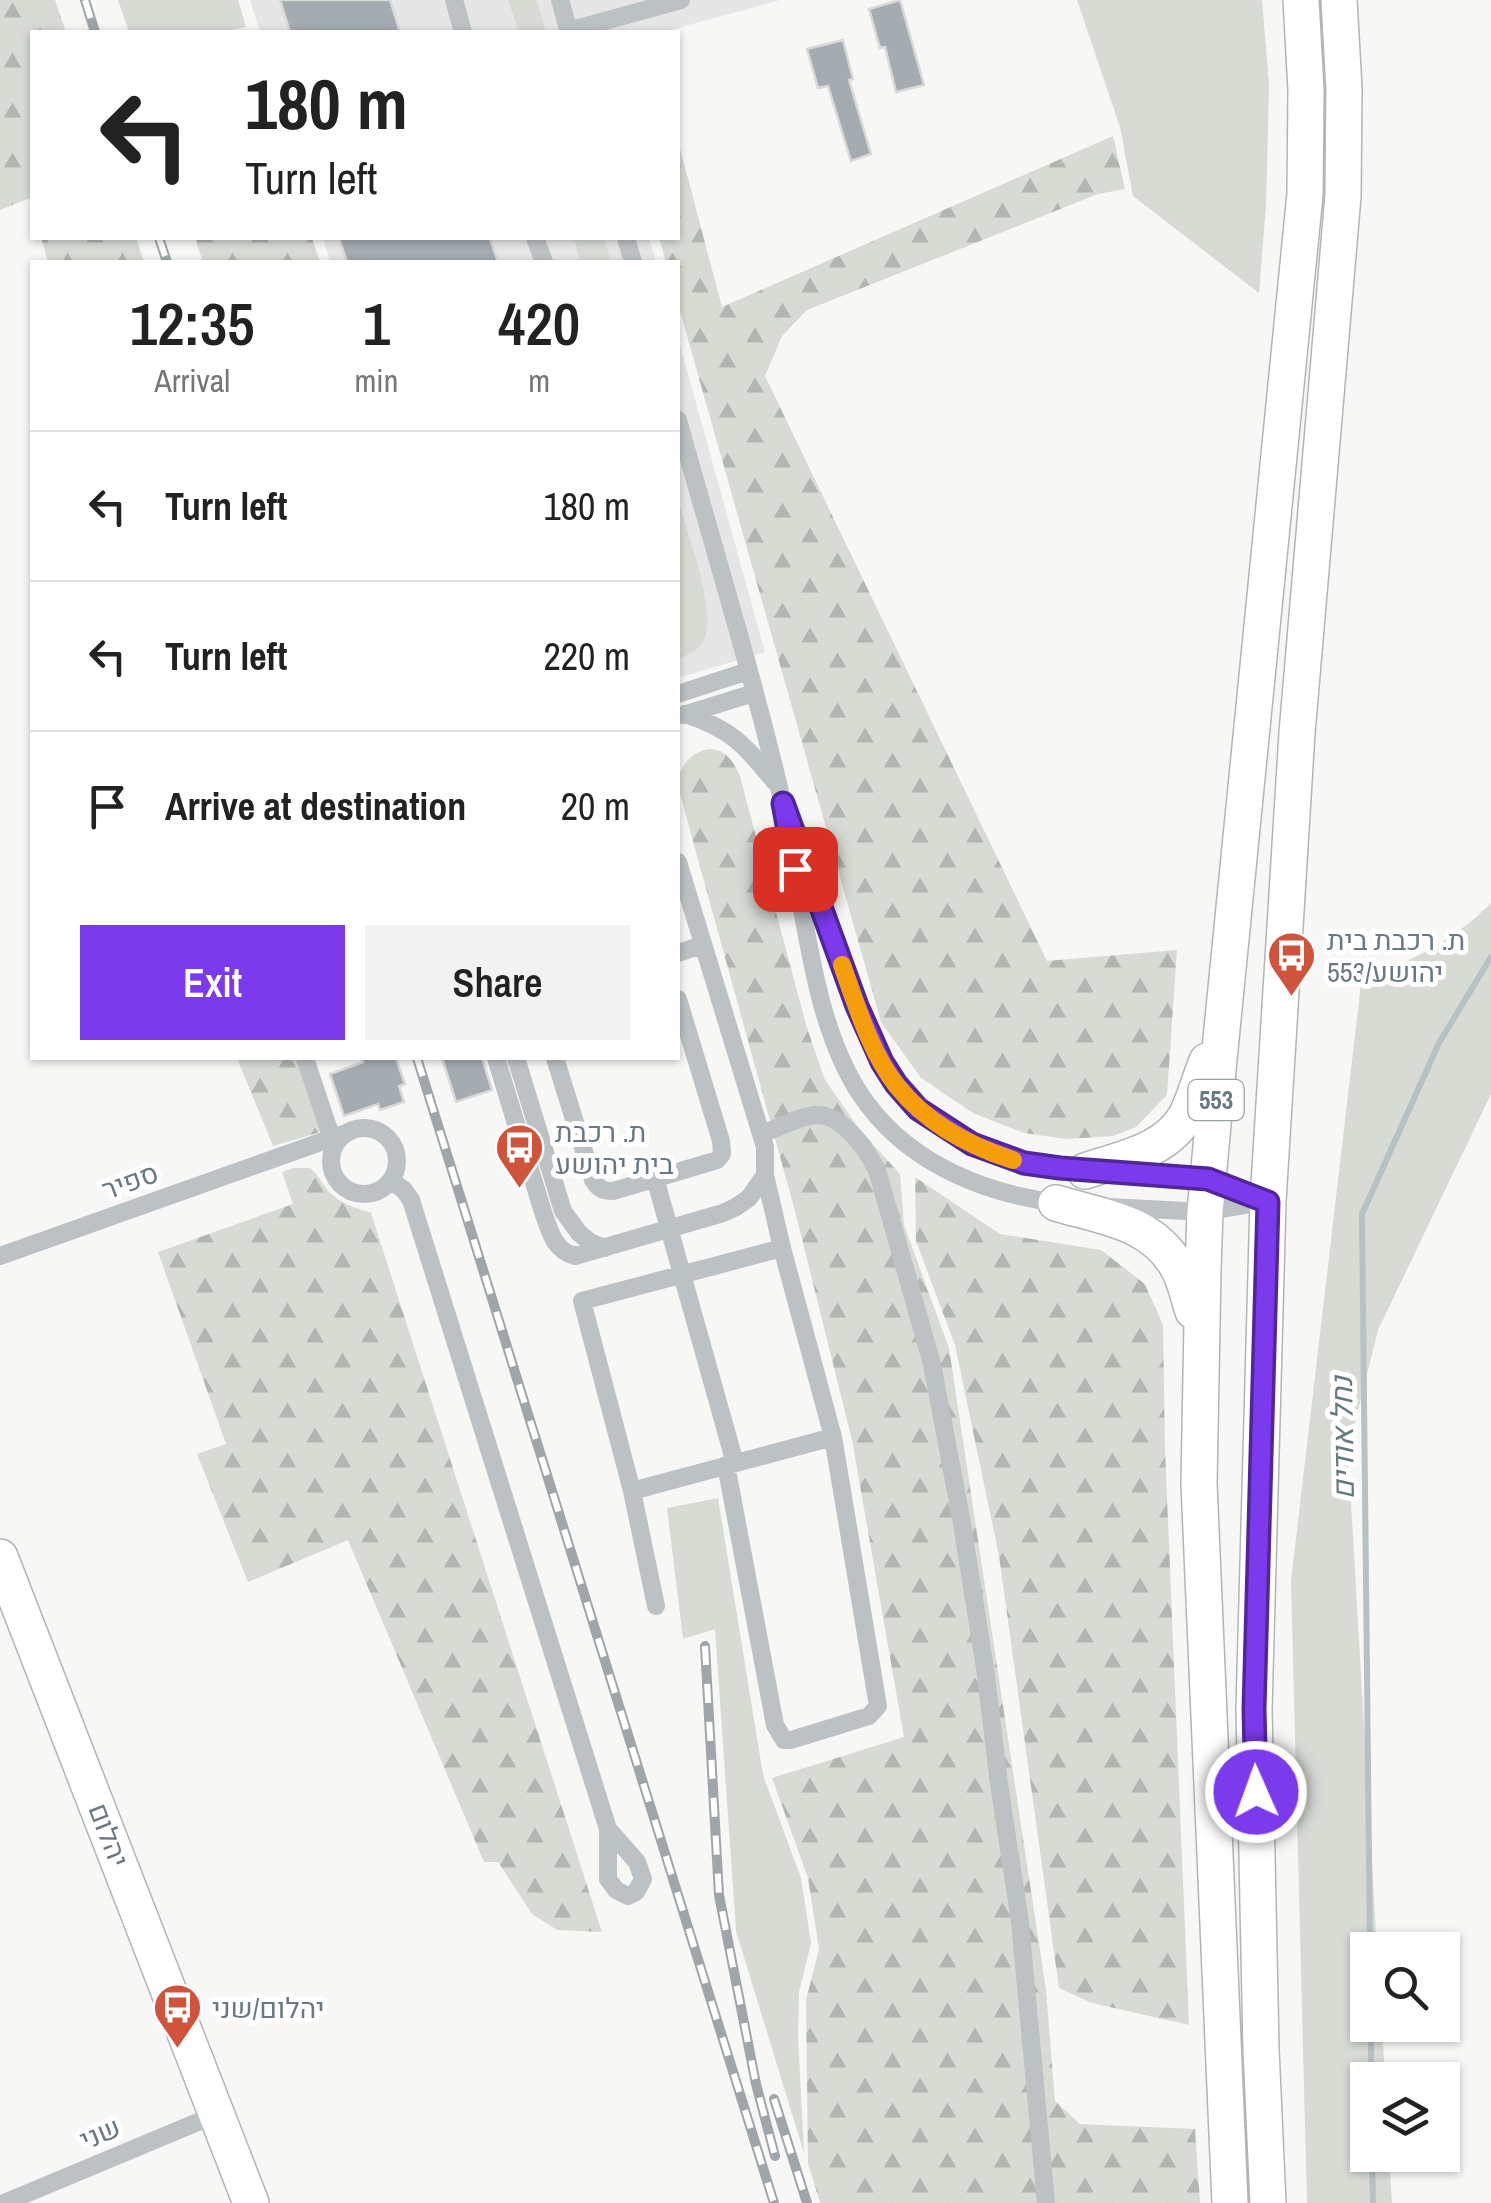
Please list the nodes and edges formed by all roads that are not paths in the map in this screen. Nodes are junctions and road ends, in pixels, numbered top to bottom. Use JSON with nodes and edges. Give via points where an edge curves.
{"nodes":[{"id":1,"x":454,"y":0,"type":"edge"},
{"id":2,"x":560,"y":0,"type":"edge"},
{"id":3,"x":681,"y":0,"type":"edge"},
{"id":4,"x":1301,"y":0,"type":"edge"},
{"id":5,"x":1339,"y":0,"type":"edge"},
{"id":6,"x":462,"y":30,"type":"edge"},
{"id":7,"x":568,"y":30,"type":"edge"},
{"id":8,"x":575,"y":30,"type":"edge"},
{"id":9,"x":680,"y":427,"type":"edge"},
{"id":10,"x":748,"y":671,"type":"junction"},
{"id":11,"x":680,"y":693,"type":"edge"},
{"id":12,"x":754,"y":693,"type":"junction"},
{"id":13,"x":681,"y":715,"type":"edge"},
{"id":14,"x":781,"y":794,"type":"junction"},
{"id":15,"x":680,"y":869,"type":"edge"},
{"id":16,"x":702,"y":945,"type":"junction"},
{"id":17,"x":680,"y":951,"type":"edge"},
{"id":18,"x":680,"y":1006,"type":"edge"},
{"id":19,"x":1224,"y":1018,"type":"junction"},
{"id":20,"x":306,"y":1060,"type":"edge"},
{"id":21,"x":497,"y":1060,"type":"edge"},
{"id":22,"x":517,"y":1060,"type":"edge"},
{"id":23,"x":555,"y":1060,"type":"edge"},
{"id":24,"x":762,"y":1134,"type":"junction"},
{"id":25,"x":338,"y":1138,"type":"junction"},
{"id":26,"x":279,"y":1156,"type":"junction"},
{"id":27,"x":331,"y":1168,"type":"junction"},
{"id":28,"x":1085,"y":1170,"type":"junction"},
{"id":29,"x":764,"y":1175,"type":"junction"},
{"id":30,"x":654,"y":1178,"type":"junction"},
{"id":31,"x":392,"y":1181,"type":"junction"},
{"id":32,"x":1207,"y":1195,"type":"junction"},
{"id":33,"x":1056,"y":1202,"type":"junction"},
{"id":34,"x":1268,"y":1202,"type":"junction"},
{"id":35,"x":670,"y":1229,"type":"junction"},
{"id":36,"x":606,"y":1248,"type":"junction"},
{"id":37,"x":782,"y":1248,"type":"junction"},
{"id":38,"x":0,"y":1256,"type":"edge"},
{"id":39,"x":684,"y":1274,"type":"junction"},
{"id":40,"x":1201,"y":1334,"type":"junction"},
{"id":41,"x":833,"y":1437,"type":"junction"},
{"id":42,"x":731,"y":1464,"type":"junction"},
{"id":43,"x":632,"y":1491,"type":"junction"},
{"id":44,"x":0,"y":1556,"type":"edge"},
{"id":45,"x":656,"y":1606,"type":"dead end"},
{"id":46,"x":608,"y":1829,"type":"dead end"},
{"id":47,"x":217,"y":2114,"type":"junction"},
{"id":48,"x":4,"y":2203,"type":"edge"},
{"id":49,"x":251,"y":2203,"type":"edge"},
{"id":50,"x":1046,"y":2203,"type":"edge"},
{"id":51,"x":1230,"y":2203,"type":"edge"},
{"id":52,"x":1268,"y":2203,"type":"edge"}],
"edges":[{"from":1,"to":6,"type":"street"},
{"from":2,"to":7,"type":"street"},
{"from":3,"to":8,"type":"street"},
{"from":4,"to":19,"type":"main road","number":"553","via":[[1306,194]]},
{"from":5,"to":34,"type":"main road","number":"553","via":[[1344,196],[1296,734]]},
{"from":9,"to":10,"type":"street"},
{"from":10,"to":11,"type":"street"},
{"from":10,"to":12,"type":"street"},
{"from":12,"to":13,"type":"street"},
{"from":12,"to":14,"type":"street"},
{"from":13,"to":14,"type":"street","via":[[738,739]]},
{"from":14,"to":28,"type":"street","via":[[857,1006],[896,1084],[918,1109],[972,1144],[1024,1163]]},
{"from":14,"to":33,"type":"street","via":[[826,1015],[868,1106],[895,1134],[957,1175],[1016,1197]]},
{"from":15,"to":16,"type":"street"},
{"from":16,"to":17,"type":"street"},
{"from":16,"to":24,"type":"street"},
{"from":18,"to":30,"type":"street","via":[[722,1154]]},
{"from":19,"to":28,"type":"main road","via":[[1176,1130],[1141,1153]]},
{"from":19,"to":32,"type":"main road","number":"553"},
{"from":20,"to":25,"type":"street"},
{"from":21,"to":36,"type":"street","via":[[552,1237],[565,1254]]},
{"from":22,"to":36,"type":"street","via":[[563,1210],[579,1233]]},
{"from":23,"to":30,"type":"street","via":[[598,1188],[613,1191]]},
{"from":24,"to":29,"type":"street"},
{"from":24,"to":50,"type":"street","via":[[824,1115],[866,1148],[878,1170],[932,1364],[1020,1922]]},
{"from":25,"to":26,"type":"street","name":"ספיר"},
{"from":25,"to":27,"type":"street"},
{"from":25,"to":31,"type":"street","via":[[369,1128],[387,1136],[397,1154]]},
{"from":26,"to":27,"type":"street","via":[[314,1158]]},
{"from":26,"to":38,"type":"street","name":"ספיר"},
{"from":27,"to":31,"type":"street","via":[[351,1192],[373,1194]]},
{"from":28,"to":32,"type":"street"},
{"from":29,"to":35,"type":"street","via":[[736,1207]]},
{"from":29,"to":37,"type":"street"},
{"from":30,"to":35,"type":"street"},
{"from":31,"to":46,"type":"street","via":[[411,1200]]},
{"from":32,"to":33,"type":"street"},
{"from":32,"to":34,"type":"street"},
{"from":32,"to":34,"type":"street"},
{"from":32,"to":40,"type":"main road","number":"553"},
{"from":33,"to":40,"type":"main road","via":[[1153,1236],[1178,1268]]},
{"from":34,"to":52,"type":"main road","number":"553","via":[[1254,1709]]},
{"from":35,"to":36,"type":"street"},
{"from":35,"to":39,"type":"street"},
{"from":37,"to":39,"type":"street"},
{"from":37,"to":41,"type":"street"},
{"from":39,"to":42,"type":"street"},
{"from":39,"to":43,"type":"street","via":[[582,1302]]},
{"from":40,"to":51,"type":"main road","number":"553","via":[[1202,1604]]},
{"from":41,"to":42,"type":"street"},
{"from":41,"to":42,"type":"street","via":[[878,1706],[869,1716],[791,1740],[775,1725]]},
{"from":42,"to":43,"type":"street"},
{"from":43,"to":45,"type":"street"},
{"from":44,"to":47,"type":"main road","name":"יהלום"},
{"from":47,"to":48,"type":"street","name":"שני"},
{"from":47,"to":49,"type":"main road","name":"יהלום"}]}
